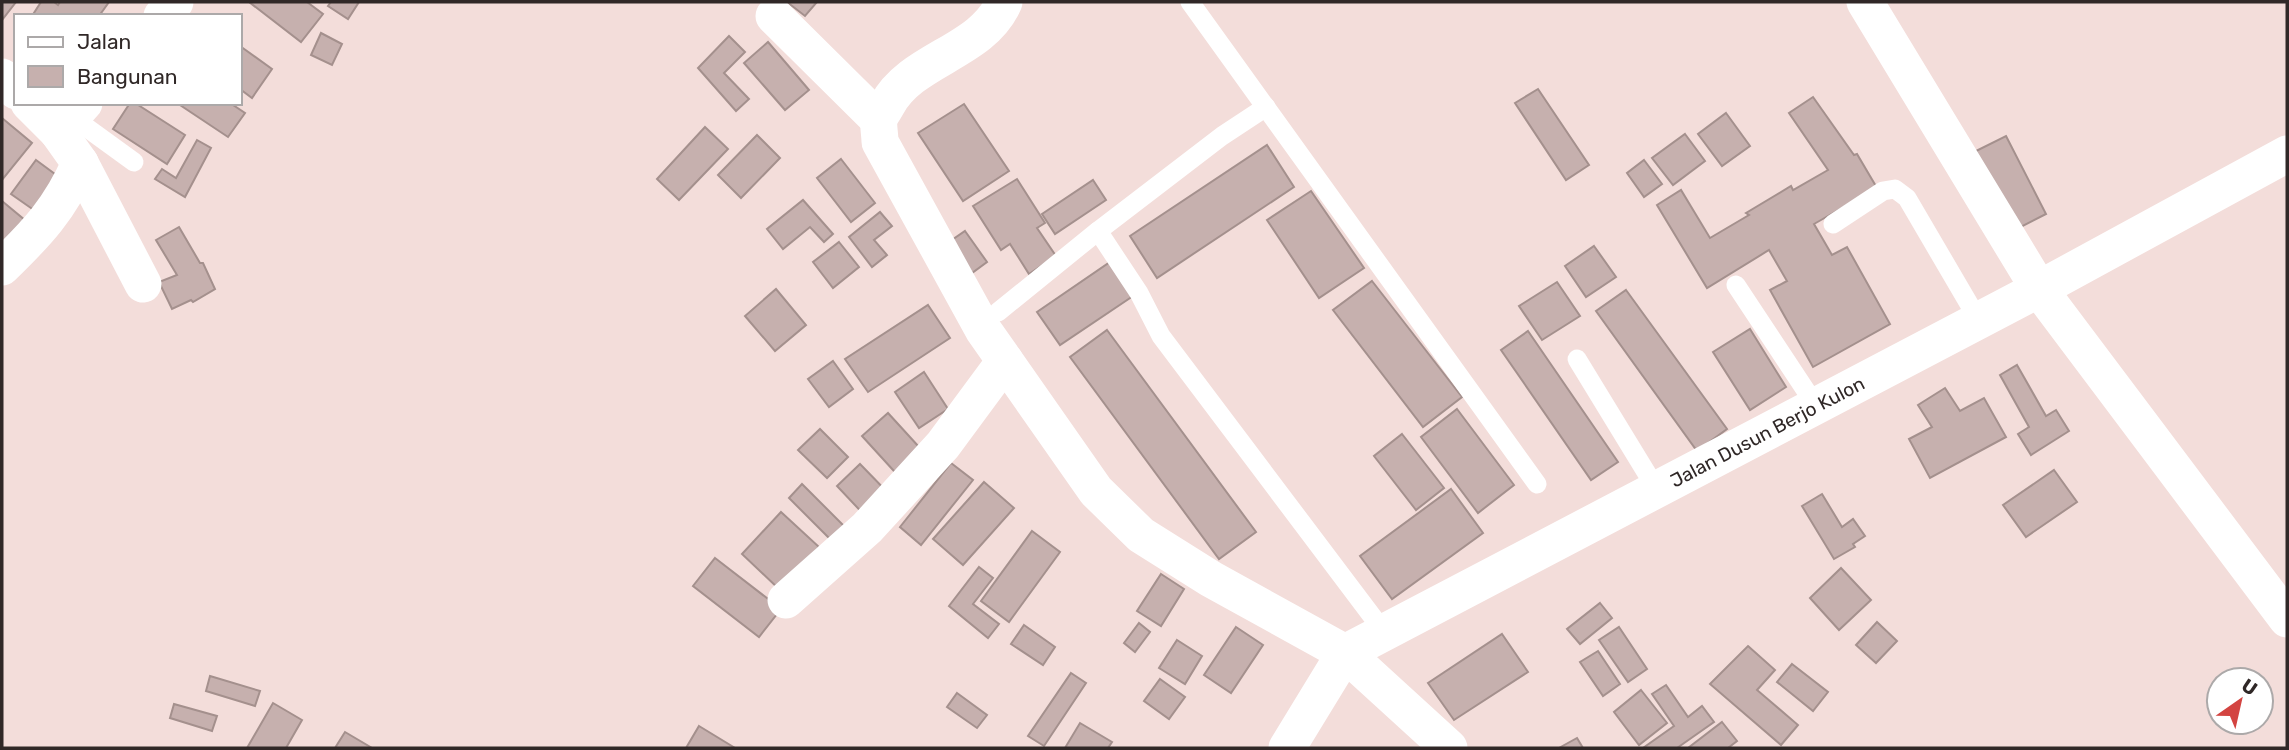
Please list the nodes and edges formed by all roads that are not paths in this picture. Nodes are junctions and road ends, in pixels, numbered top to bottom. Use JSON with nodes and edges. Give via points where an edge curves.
{"nodes":[{"id":1,"x":1004,"y":2,"type":"edge"},
{"id":2,"x":1190,"y":2,"type":"edge"},
{"id":3,"x":1865,"y":2,"type":"edge"},
{"id":4,"x":775,"y":16,"type":"dead end"},
{"id":5,"x":35,"y":105,"type":"edge"},
{"id":6,"x":1266,"y":107,"type":"junction"},
{"id":7,"x":71,"y":117,"type":"edge"},
{"id":8,"x":879,"y":120,"type":"junction"},
{"id":9,"x":2287,"y":153,"type":"edge"},
{"id":10,"x":134,"y":162,"type":"dead end"},
{"id":11,"x":80,"y":163,"type":"junction"},
{"id":12,"x":1833,"y":223,"type":"dead end"},
{"id":13,"x":1098,"y":231,"type":"junction"},
{"id":14,"x":2,"y":267,"type":"edge"},
{"id":15,"x":143,"y":284,"type":"dead end"},
{"id":16,"x":1735,"y":285,"type":"dead end"},
{"id":17,"x":2039,"y":289,"type":"junction"},
{"id":18,"x":998,"y":312,"type":"dead end"},
{"id":19,"x":1979,"y":321,"type":"junction"},
{"id":20,"x":1577,"y":359,"type":"dead end"},
{"id":21,"x":1005,"y":361,"type":"junction"},
{"id":22,"x":1816,"y":406,"type":"junction"},
{"id":23,"x":1538,"y":484,"type":"dead end"},
{"id":24,"x":1657,"y":489,"type":"junction"},
{"id":25,"x":786,"y":600,"type":"dead end"},
{"id":26,"x":2287,"y":619,"type":"edge"},
{"id":27,"x":1384,"y":632,"type":"junction"},
{"id":28,"x":1345,"y":653,"type":"junction"},
{"id":29,"x":1287,"y":748,"type":"edge"},
{"id":30,"x":1449,"y":748,"type":"edge"}],
"edges":[{"from":1,"to":8,"type":"street","via":[[980,34],[903,83]]},
{"from":2,"to":6,"type":"lane"},
{"from":3,"to":17,"type":"street"},
{"from":4,"to":8,"type":"street"},
{"from":5,"to":7,"type":"street"},
{"from":6,"to":13,"type":"lane"},
{"from":6,"to":23,"type":"lane"},
{"from":7,"to":10,"type":"lane"},
{"from":7,"to":11,"type":"street"},
{"from":8,"to":21,"type":"street","via":[[880,142]]},
{"from":9,"to":17,"type":"street","name":"Jalan Dusun Berjo Kulon"},
{"from":11,"to":14,"type":"street","via":[[42,228]]},
{"from":11,"to":15,"type":"street"},
{"from":12,"to":19,"type":"lane","via":[[1882,191],[1895,189],[1907,198]]},
{"from":13,"to":18,"type":"lane"},
{"from":13,"to":27,"type":"lane","via":[[1161,336]]},
{"from":16,"to":22,"type":"lane"},
{"from":17,"to":19,"type":"street","name":"Jalan Dusun Berjo Kulon"},
{"from":17,"to":26,"type":"street"},
{"from":19,"to":22,"type":"street","name":"Jalan Dusun Berjo Kulon"},
{"from":20,"to":24,"type":"lane"},
{"from":21,"to":25,"type":"street","via":[[943,445],[867,528]]},
{"from":21,"to":28,"type":"street","via":[[1096,491],[1141,535]]},
{"from":22,"to":24,"type":"street","name":"Jalan Dusun Berjo Kulon"},
{"from":24,"to":27,"type":"street","name":"Jalan Dusun Berjo Kulon"},
{"from":27,"to":28,"type":"street","name":"Jalan Dusun Berjo Kulon"},
{"from":28,"to":29,"type":"street"},
{"from":28,"to":30,"type":"street"}]}
